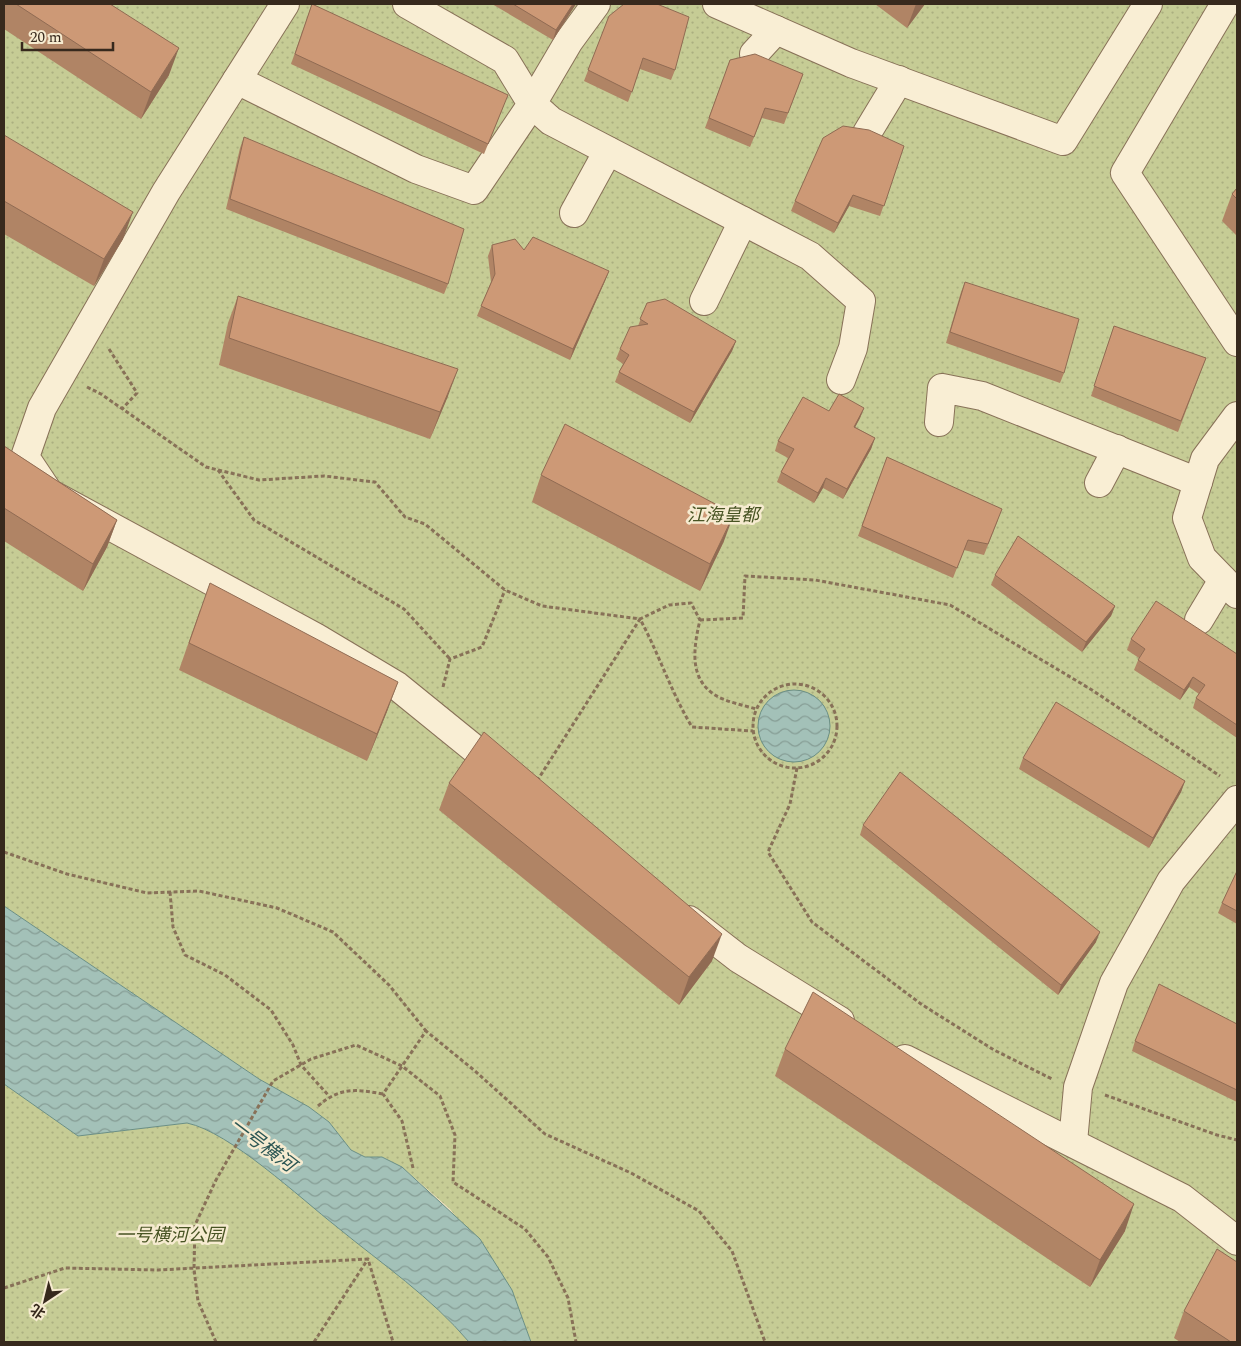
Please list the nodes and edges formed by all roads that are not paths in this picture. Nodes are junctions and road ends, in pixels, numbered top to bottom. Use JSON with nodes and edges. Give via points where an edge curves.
{"nodes":[{"id":1,"x":285,"y":4,"type":"edge"},
{"id":2,"x":407,"y":4,"type":"edge"},
{"id":3,"x":596,"y":4,"type":"edge"},
{"id":4,"x":717,"y":4,"type":"edge"},
{"id":5,"x":1148,"y":4,"type":"edge"},
{"id":6,"x":1225,"y":4,"type":"edge"},
{"id":7,"x":776,"y":30,"type":"junction"},
{"id":8,"x":754,"y":54,"type":"edge"},
{"id":9,"x":237,"y":80,"type":"junction"},
{"id":10,"x":899,"y":80,"type":"junction"},
{"id":11,"x":532,"y":104,"type":"junction"},
{"id":12,"x":867,"y":133,"type":"edge"},
{"id":13,"x":608,"y":150,"type":"junction"},
{"id":14,"x":574,"y":213,"type":"dead end"},
{"id":15,"x":743,"y":221,"type":"junction"},
{"id":16,"x":704,"y":301,"type":"dead end"},
{"id":17,"x":1237,"y":342,"type":"edge"},
{"id":18,"x":841,"y":380,"type":"dead end"},
{"id":19,"x":1237,"y":416,"type":"edge"},
{"id":20,"x":939,"y":422,"type":"dead end"},
{"id":21,"x":1117,"y":449,"type":"junction"},
{"id":22,"x":1198,"y":482,"type":"junction"},
{"id":23,"x":1099,"y":483,"type":"dead end"},
{"id":24,"x":1230,"y":587,"type":"edge"},
{"id":25,"x":1198,"y":620,"type":"dead end"},
{"id":26,"x":529,"y":793,"type":"edge"},
{"id":27,"x":1237,"y":800,"type":"edge"},
{"id":28,"x":668,"y":905,"type":"edge"},
{"id":29,"x":861,"y":1034,"type":"edge"},
{"id":30,"x":885,"y":1049,"type":"edge"},
{"id":31,"x":1073,"y":1142,"type":"junction"},
{"id":32,"x":1237,"y":1241,"type":"edge"}],
"edges":[{"from":1,"to":9,"type":"lane"},
{"from":2,"to":11,"type":"lane","via":[[505,60]]},
{"from":3,"to":11,"type":"lane"},
{"from":4,"to":7,"type":"lane"},
{"from":5,"to":10,"type":"lane","via":[[1062,141]]},
{"from":6,"to":17,"type":"lane","via":[[1125,173]]},
{"from":7,"to":8,"type":"lane"},
{"from":7,"to":10,"type":"lane"},
{"from":9,"to":11,"type":"lane","via":[[416,168],[474,190]]},
{"from":9,"to":26,"type":"lane","via":[[166,192],[42,408],[25,457],[49,493],[315,637],[396,686]]},
{"from":10,"to":12,"type":"lane"},
{"from":11,"to":13,"type":"lane","via":[[551,121]]},
{"from":13,"to":14,"type":"lane"},
{"from":13,"to":15,"type":"lane"},
{"from":15,"to":16,"type":"lane"},
{"from":15,"to":18,"type":"lane","via":[[810,256],[861,301],[853,348]]},
{"from":19,"to":22,"type":"lane","via":[[1205,459]]},
{"from":20,"to":21,"type":"lane","via":[[942,388],[982,396]]},
{"from":21,"to":22,"type":"lane"},
{"from":21,"to":23,"type":"lane"},
{"from":22,"to":24,"type":"lane","via":[[1186,518],[1202,558]]},
{"from":24,"to":25,"type":"lane"},
{"from":27,"to":31,"type":"lane","via":[[1171,882],[1114,982],[1078,1087]]},
{"from":28,"to":29,"type":"lane","via":[[738,958]]},
{"from":30,"to":31,"type":"lane"},
{"from":31,"to":32,"type":"lane","via":[[1182,1198]]}]}
